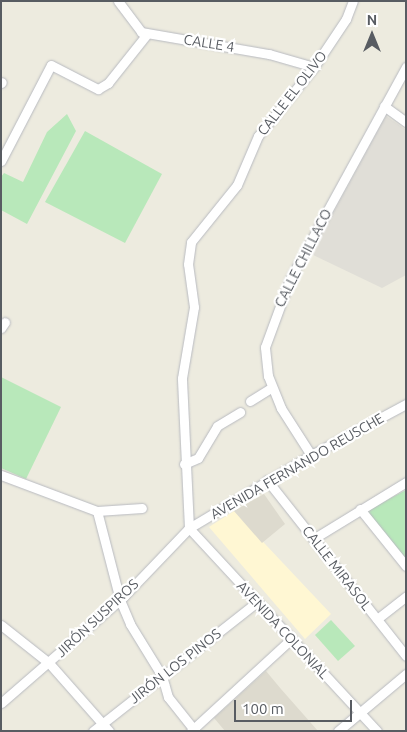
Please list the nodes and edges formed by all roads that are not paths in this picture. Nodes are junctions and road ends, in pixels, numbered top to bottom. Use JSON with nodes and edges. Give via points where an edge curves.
{"nodes":[{"id":1,"x":118,"y":1,"type":"edge"},
{"id":2,"x":353,"y":1,"type":"edge"},
{"id":3,"x":147,"y":34,"type":"junction"},
{"id":4,"x":314,"y":67,"type":"junction"},
{"id":5,"x":406,"y":67,"type":"edge"},
{"id":6,"x":384,"y":106,"type":"junction"},
{"id":7,"x":406,"y":122,"type":"edge"},
{"id":8,"x":1,"y":161,"type":"edge"},
{"id":9,"x":272,"y":387,"type":"junction"},
{"id":10,"x":250,"y":401,"type":"dead end"},
{"id":11,"x":406,"y":404,"type":"edge"},
{"id":12,"x":240,"y":412,"type":"dead end"},
{"id":13,"x":311,"y":455,"type":"junction"},
{"id":14,"x":184,"y":464,"type":"junction"},
{"id":15,"x":1,"y":475,"type":"edge"},
{"id":16,"x":267,"y":480,"type":"junction"},
{"id":17,"x":406,"y":482,"type":"edge"},
{"id":18,"x":142,"y":508,"type":"dead end"},
{"id":19,"x":360,"y":509,"type":"junction"},
{"id":20,"x":97,"y":511,"type":"junction"},
{"id":21,"x":188,"y":528,"type":"junction"},
{"id":22,"x":313,"y":539,"type":"junction"},
{"id":23,"x":406,"y":566,"type":"edge"},
{"id":24,"x":406,"y":596,"type":"edge"},
{"id":25,"x":120,"y":600,"type":"junction"},
{"id":26,"x":256,"y":602,"type":"junction"},
{"id":27,"x":377,"y":619,"type":"junction"},
{"id":28,"x":1,"y":625,"type":"edge"},
{"id":29,"x":291,"y":639,"type":"junction"},
{"id":30,"x":406,"y":656,"type":"edge"},
{"id":31,"x":49,"y":663,"type":"junction"},
{"id":32,"x":406,"y":674,"type":"edge"},
{"id":33,"x":162,"y":676,"type":"junction"},
{"id":34,"x":1,"y":703,"type":"edge"},
{"id":35,"x":359,"y":712,"type":"junction"},
{"id":36,"x":102,"y":722,"type":"junction"},
{"id":37,"x":193,"y":730,"type":"edge"},
{"id":38,"x":93,"y":731,"type":"edge"},
{"id":39,"x":109,"y":731,"type":"edge"},
{"id":40,"x":338,"y":731,"type":"edge"},
{"id":41,"x":377,"y":731,"type":"edge"}],
"edges":[{"from":1,"to":3,"type":"street","via":[[141,32]]},
{"from":2,"to":4,"type":"street","name":"CALLE EL OLIVO","via":[[346,19]]},
{"from":3,"to":4,"type":"street","name":"CALLE 4","via":[[269,54]]},
{"from":3,"to":8,"type":"street","via":[[104,87],[98,89],[51,65]]},
{"from":4,"to":14,"type":"street","name":"CALLE EL OLIVO","via":[[258,136],[237,185],[191,242],[188,264],[193,312],[182,362]]},
{"from":5,"to":6,"type":"street","name":"CALLE CHILLACO"},
{"from":6,"to":7,"type":"street"},
{"from":6,"to":9,"type":"street","name":"CALLE CHILLACO","via":[[278,307],[265,347]]},
{"from":9,"to":10,"type":"street"},
{"from":9,"to":13,"type":"street","name":"CALLE CHILLACO","via":[[280,408]]},
{"from":11,"to":13,"type":"street","name":"AVENIDA FERNANDO REUSCHE"},
{"from":12,"to":14,"type":"street","via":[[217,426],[198,458]]},
{"from":13,"to":16,"type":"street","name":"AVENIDA FERNANDO REUSCHE"},
{"from":14,"to":21,"type":"street","name":"CALLE EL OLIVO"},
{"from":15,"to":20,"type":"street"},
{"from":16,"to":21,"type":"street","name":"AVENIDA FERNANDO REUSCHE"},
{"from":16,"to":22,"type":"street","name":"CALLE MIRASOL"},
{"from":17,"to":19,"type":"street"},
{"from":18,"to":20,"type":"street"},
{"from":19,"to":22,"type":"street"},
{"from":19,"to":23,"type":"street"},
{"from":20,"to":25,"type":"street"},
{"from":21,"to":25,"type":"street","name":"JIRÓN SUSPIROS"},
{"from":21,"to":26,"type":"street","name":"AVENIDA COLONIAL"},
{"from":22,"to":27,"type":"street","name":"CALLE MIRASOL"},
{"from":24,"to":27,"type":"street"},
{"from":25,"to":31,"type":"street","name":"JIRÓN SUSPIROS"},
{"from":25,"to":33,"type":"street","via":[[139,642]]},
{"from":26,"to":29,"type":"street","name":"AVENIDA COLONIAL"},
{"from":26,"to":33,"type":"street","name":"JIRÓN LOS PINOS"},
{"from":27,"to":30,"type":"street","name":"CALLE MIRASOL"},
{"from":28,"to":31,"type":"street"},
{"from":29,"to":35,"type":"street","name":"AVENIDA COLONIAL"},
{"from":29,"to":37,"type":"street"},
{"from":31,"to":34,"type":"street","name":"JIRÓN SUSPIROS"},
{"from":31,"to":36,"type":"street"},
{"from":32,"to":35,"type":"street"},
{"from":33,"to":36,"type":"street","name":"JIRÓN LOS PINOS"},
{"from":33,"to":37,"type":"street","via":[[168,697]]},
{"from":35,"to":40,"type":"street"},
{"from":35,"to":41,"type":"street","name":"AVENIDA COLONIAL"},
{"from":36,"to":38,"type":"street","name":"JIRÓN LOS PINOS"},
{"from":36,"to":39,"type":"street"}]}
